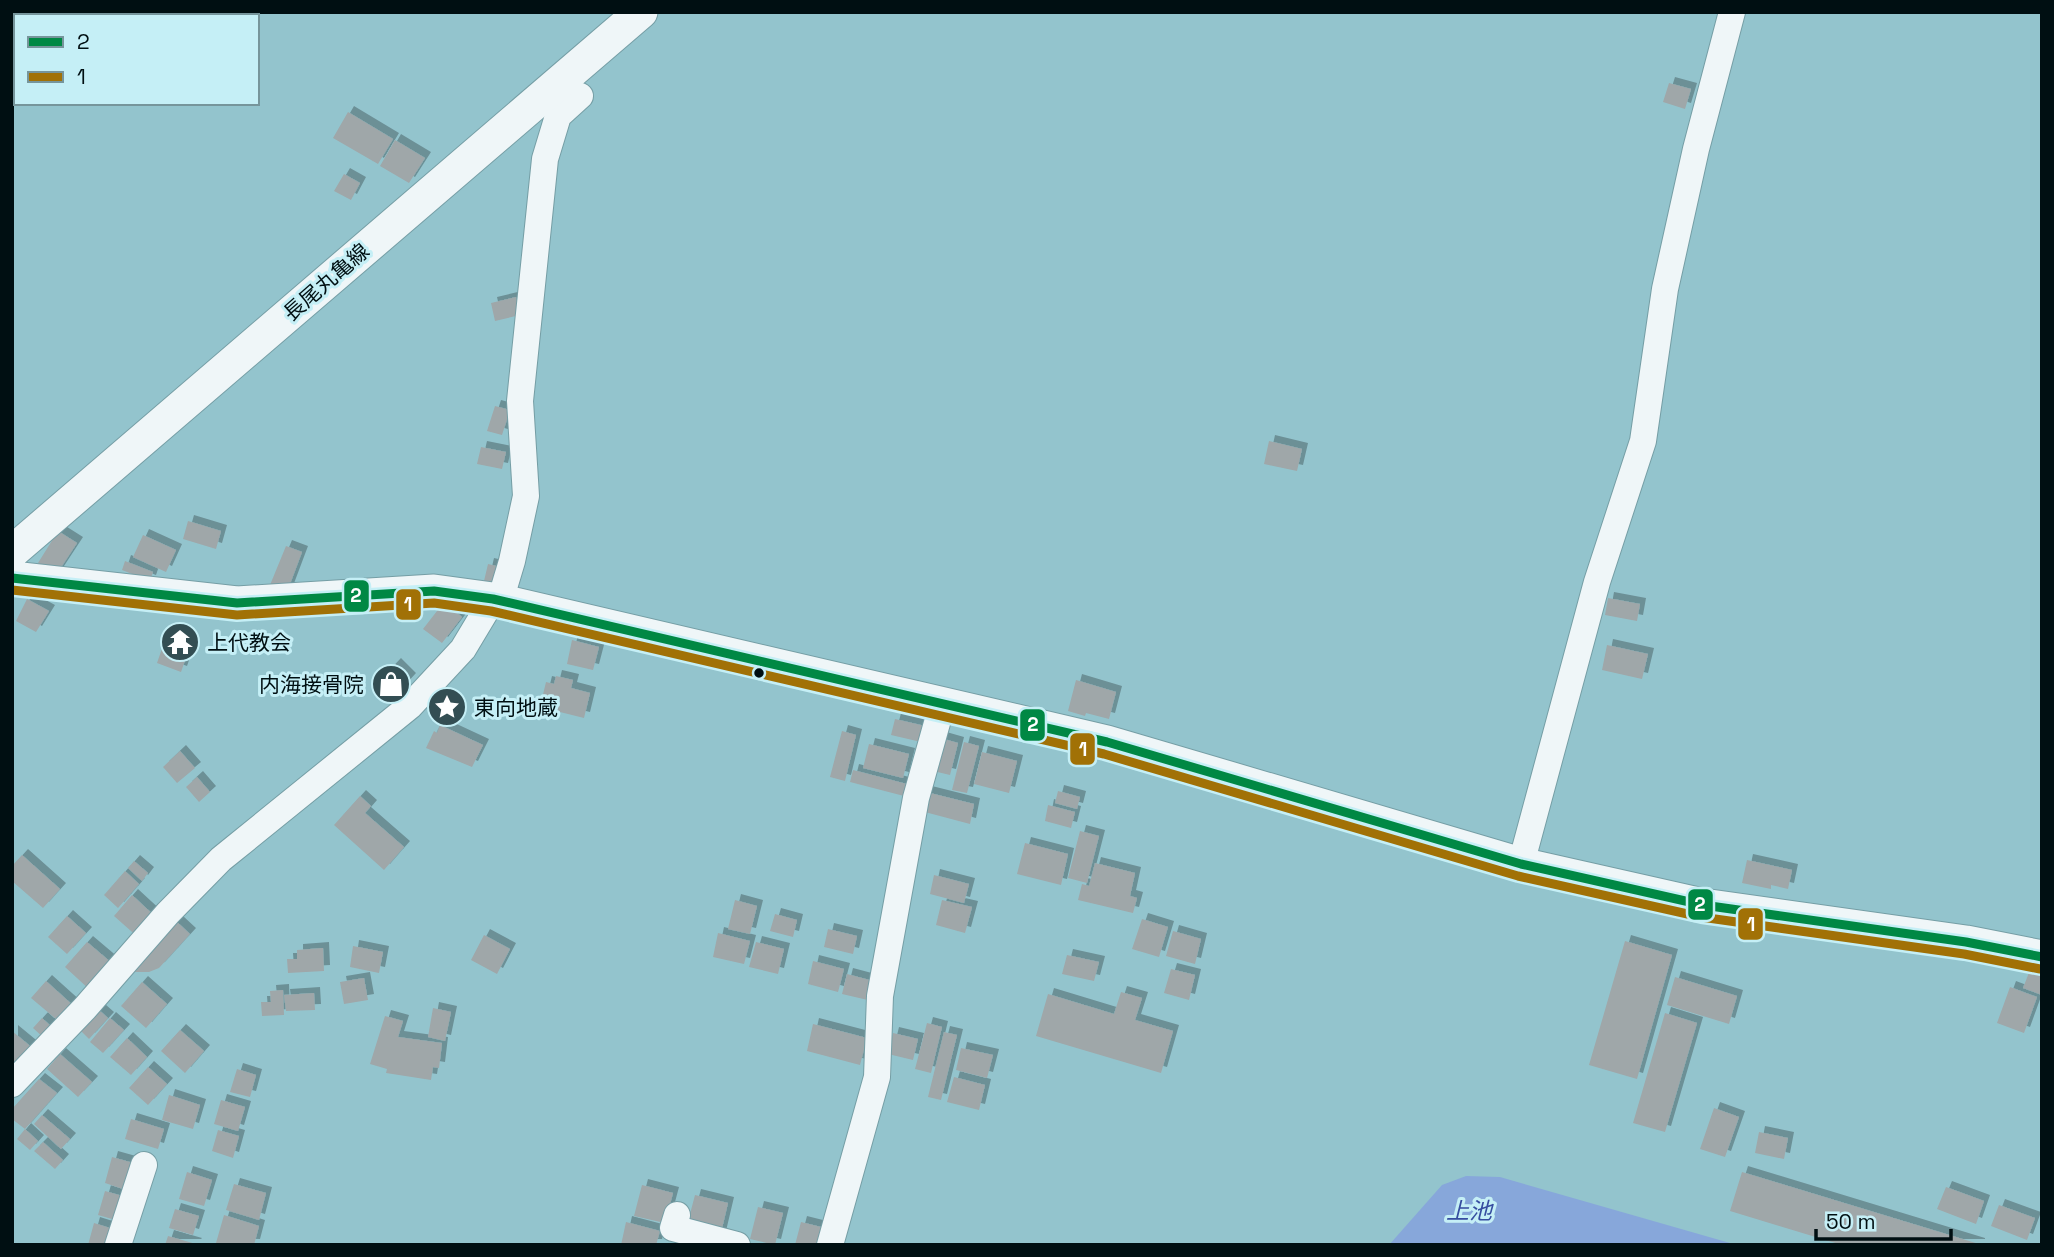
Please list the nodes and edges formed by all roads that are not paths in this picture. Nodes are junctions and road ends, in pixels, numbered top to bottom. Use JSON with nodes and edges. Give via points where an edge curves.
{"nodes":[{"id":1,"x":642,"y":12,"type":"edge"},
{"id":2,"x":1732,"y":12,"type":"edge"},
{"id":3,"x":580,"y":96,"type":"dead end"},
{"id":4,"x":549,"y":107,"type":"junction"},
{"id":5,"x":12,"y":552,"type":"edge"},
{"id":6,"x":12,"y":578,"type":"edge"},
{"id":7,"x":493,"y":599,"type":"junction"},
{"id":8,"x":942,"y":705,"type":"junction"},
{"id":9,"x":1521,"y":864,"type":"junction"},
{"id":10,"x":2042,"y":957,"type":"edge"},
{"id":11,"x":12,"y":1084,"type":"edge"},
{"id":12,"x":144,"y":1165,"type":"dead end"},
{"id":13,"x":673,"y":1229,"type":"edge"},
{"id":14,"x":118,"y":1245,"type":"edge"},
{"id":15,"x":737,"y":1245,"type":"edge"},
{"id":16,"x":830,"y":1245,"type":"edge"}],
"edges":[{"from":1,"to":4,"type":"main road","name":"長尾丸亀線"},
{"from":2,"to":9,"type":"street","via":[[1667,276],[1643,441],[1597,582]]},
{"from":3,"to":4,"type":"street"},
{"from":4,"to":5,"type":"main road","name":"長尾丸亀線"},
{"from":4,"to":7,"type":"street","via":[[520,401],[526,496],[503,592]]},
{"from":6,"to":7,"type":"main road","via":[[237,603],[434,591]]},
{"from":7,"to":8,"type":"main road"},
{"from":7,"to":11,"type":"street","via":[[463,649],[410,706],[222,859]]},
{"from":8,"to":9,"type":"main road","via":[[1107,742]]},
{"from":8,"to":16,"type":"street","via":[[916,798],[880,996],[877,1077]]},
{"from":9,"to":10,"type":"main road","via":[[1703,905]]},
{"from":12,"to":14,"type":"street"},
{"from":13,"to":15,"type":"street"}]}
